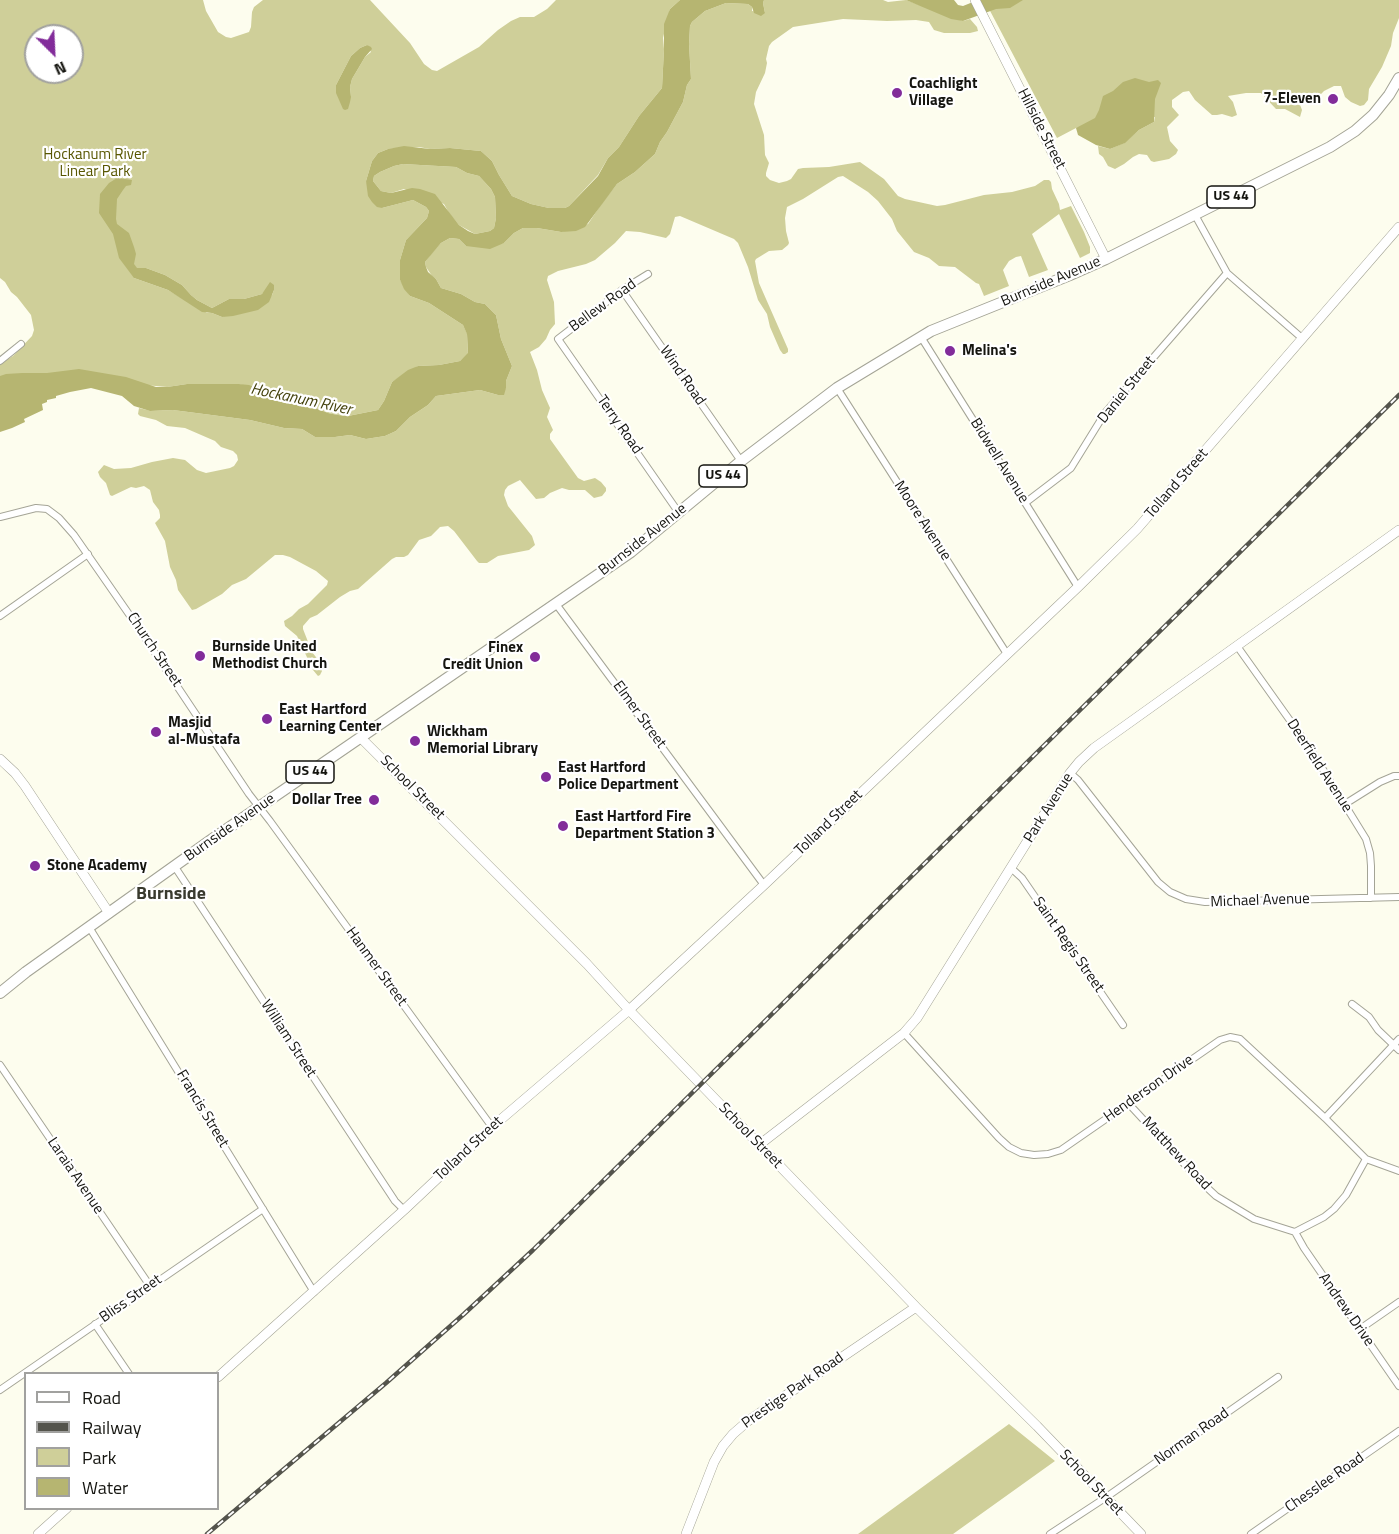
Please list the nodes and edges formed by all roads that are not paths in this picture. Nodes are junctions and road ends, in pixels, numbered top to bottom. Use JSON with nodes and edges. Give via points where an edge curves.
{"nodes":[{"id":1,"x":975,"y":0,"type":"edge"},
{"id":2,"x":1399,"y":78,"type":"edge"},
{"id":3,"x":1195,"y":215,"type":"junction"},
{"id":4,"x":1399,"y":227,"type":"edge"},
{"id":5,"x":1106,"y":259,"type":"junction"},
{"id":6,"x":1227,"y":273,"type":"junction"},
{"id":7,"x":648,"y":274,"type":"dead end"},
{"id":8,"x":622,"y":290,"type":"junction"},
{"id":9,"x":921,"y":336,"type":"junction"},
{"id":10,"x":558,"y":339,"type":"joint"},
{"id":11,"x":1303,"y":339,"type":"junction"},
{"id":12,"x":21,"y":344,"type":"dead end"},
{"id":13,"x":0,"y":361,"type":"edge"},
{"id":14,"x":837,"y":388,"type":"junction"},
{"id":15,"x":741,"y":461,"type":"junction"},
{"id":16,"x":1025,"y":502,"type":"junction"},
{"id":17,"x":679,"y":513,"type":"junction"},
{"id":18,"x":0,"y":517,"type":"edge"},
{"id":19,"x":1399,"y":530,"type":"edge"},
{"id":20,"x":88,"y":554,"type":"junction"},
{"id":21,"x":1078,"y":587,"type":"junction"},
{"id":22,"x":556,"y":604,"type":"junction"},
{"id":23,"x":0,"y":616,"type":"edge"},
{"id":24,"x":1237,"y":646,"type":"junction"},
{"id":25,"x":1007,"y":654,"type":"junction"},
{"id":26,"x":361,"y":738,"type":"junction"},
{"id":27,"x":0,"y":759,"type":"edge"},
{"id":28,"x":1070,"y":773,"type":"junction"},
{"id":29,"x":1399,"y":776,"type":"edge"},
{"id":30,"x":1345,"y":804,"type":"junction"},
{"id":31,"x":259,"y":807,"type":"junction"},
{"id":32,"x":175,"y":867,"type":"junction"},
{"id":33,"x":1011,"y":868,"type":"junction"},
{"id":34,"x":765,"y":885,"type":"junction"},
{"id":35,"x":1399,"y":897,"type":"edge"},
{"id":36,"x":1371,"y":898,"type":"junction"},
{"id":37,"x":109,"y":913,"type":"junction"},
{"id":38,"x":89,"y":927,"type":"junction"},
{"id":39,"x":0,"y":993,"type":"edge"},
{"id":40,"x":1352,"y":1004,"type":"dead end"},
{"id":41,"x":629,"y":1010,"type":"junction"},
{"id":42,"x":1123,"y":1025,"type":"dead end"},
{"id":43,"x":904,"y":1033,"type":"junction"},
{"id":44,"x":1399,"y":1039,"type":"edge"},
{"id":45,"x":1396,"y":1048,"type":"edge"},
{"id":46,"x":0,"y":1065,"type":"edge"},
{"id":47,"x":1128,"y":1103,"type":"junction"},
{"id":48,"x":1325,"y":1118,"type":"junction"},
{"id":49,"x":492,"y":1127,"type":"junction"},
{"id":50,"x":759,"y":1145,"type":"junction"},
{"id":51,"x":1366,"y":1159,"type":"junction"},
{"id":52,"x":1399,"y":1171,"type":"edge"},
{"id":53,"x":263,"y":1209,"type":"junction"},
{"id":54,"x":404,"y":1210,"type":"junction"},
{"id":55,"x":1295,"y":1232,"type":"junction"},
{"id":56,"x":150,"y":1286,"type":"junction"},
{"id":57,"x":314,"y":1292,"type":"junction"},
{"id":58,"x":1399,"y":1302,"type":"edge"},
{"id":59,"x":916,"y":1307,"type":"junction"},
{"id":60,"x":95,"y":1324,"type":"junction"},
{"id":61,"x":1360,"y":1329,"type":"junction"},
{"id":62,"x":25,"y":1372,"type":"edge"},
{"id":63,"x":128,"y":1372,"type":"edge"},
{"id":64,"x":24,"y":1373,"type":"edge"},
{"id":65,"x":219,"y":1376,"type":"edge"},
{"id":66,"x":1278,"y":1377,"type":"dead end"},
{"id":67,"x":1399,"y":1386,"type":"edge"},
{"id":68,"x":0,"y":1389,"type":"edge"},
{"id":69,"x":1399,"y":1431,"type":"edge"},
{"id":70,"x":1105,"y":1498,"type":"junction"},
{"id":71,"x":66,"y":1510,"type":"edge"},
{"id":72,"x":38,"y":1534,"type":"edge"},
{"id":73,"x":686,"y":1534,"type":"edge"},
{"id":74,"x":1050,"y":1534,"type":"edge"},
{"id":75,"x":1141,"y":1534,"type":"edge"},
{"id":76,"x":1251,"y":1534,"type":"edge"}],
"edges":[{"from":1,"to":5,"type":"main road","name":"Hillside Street"},
{"from":2,"to":3,"type":"main road","name":"Burnside Avenue","number":"US 44","via":[[1389,95],[1355,131]]},
{"from":3,"to":5,"type":"main road","name":"Burnside Avenue","number":"US 44"},
{"from":3,"to":6,"type":"street"},
{"from":4,"to":11,"type":"main road","name":"Tolland Street"},
{"from":5,"to":9,"type":"main road","name":"Burnside Avenue","number":"US 44"},
{"from":6,"to":11,"type":"street"},
{"from":6,"to":16,"type":"street","name":"Daniel Street","via":[[1106,413],[1071,468]]},
{"from":7,"to":8,"type":"street","name":"Bellew Road"},
{"from":8,"to":10,"type":"street","name":"Bellew Road"},
{"from":8,"to":15,"type":"street","name":"Wind Road"},
{"from":9,"to":14,"type":"main road","name":"Burnside Avenue","number":"US 44"},
{"from":9,"to":16,"type":"street","name":"Bidwell Avenue"},
{"from":10,"to":17,"type":"street","name":"Terry Road"},
{"from":11,"to":21,"type":"main road","name":"Tolland Street","via":[[1137,528]]},
{"from":12,"to":13,"type":"street"},
{"from":14,"to":15,"type":"main road","name":"Burnside Avenue","number":"US 44"},
{"from":14,"to":25,"type":"street","name":"Moore Avenue"},
{"from":15,"to":17,"type":"main road","name":"Burnside Avenue","number":"US 44"},
{"from":16,"to":21,"type":"street","name":"Bidwell Avenue"},
{"from":17,"to":22,"type":"main road","name":"Burnside Avenue","number":"US 44"},
{"from":18,"to":20,"type":"street","name":"Church Street","via":[[46,509],[59,518]]},
{"from":19,"to":24,"type":"main road","name":"Park Avenue"},
{"from":20,"to":23,"type":"street"},
{"from":20,"to":31,"type":"street","name":"Church Street"},
{"from":21,"to":25,"type":"main road","name":"Tolland Street"},
{"from":22,"to":26,"type":"main road","name":"Burnside Avenue","number":"US 44"},
{"from":22,"to":34,"type":"street","name":"Elmer Street"},
{"from":24,"to":28,"type":"main road","name":"Park Avenue","via":[[1094,748]]},
{"from":24,"to":30,"type":"street","name":"Deerfield Avenue"},
{"from":25,"to":34,"type":"main road","name":"Tolland Street"},
{"from":26,"to":31,"type":"main road","name":"Burnside Avenue","number":"US 44"},
{"from":26,"to":41,"type":"main road","name":"School Street","via":[[588,964]]},
{"from":27,"to":37,"type":"main road","via":[[25,786]]},
{"from":28,"to":33,"type":"main road","name":"Park Avenue"},
{"from":28,"to":36,"type":"street","name":"Michael Avenue","via":[[1158,882],[1186,899],[1204,902]]},
{"from":29,"to":30,"type":"street","via":[[1380,782]]},
{"from":30,"to":36,"type":"street","name":"Deerfield Avenue","via":[[1366,839]]},
{"from":31,"to":32,"type":"main road","name":"Burnside Avenue","number":"US 44"},
{"from":31,"to":49,"type":"street","name":"Hanmer Street"},
{"from":32,"to":37,"type":"main road","name":"Burnside Avenue","number":"US 44"},
{"from":32,"to":54,"type":"street","name":"William Street","via":[[395,1202]]},
{"from":33,"to":42,"type":"street","name":"Saint Regis Street","via":[[1022,878]]},
{"from":33,"to":43,"type":"main road","name":"Park Avenue"},
{"from":34,"to":41,"type":"main road","name":"Tolland Street"},
{"from":35,"to":36,"type":"street","name":"Michael Avenue"},
{"from":37,"to":38,"type":"main road","name":"Burnside Avenue","number":"US 44"},
{"from":38,"to":39,"type":"main road","name":"Burnside Avenue","number":"US 44"},
{"from":38,"to":53,"type":"street","name":"Francis Street"},
{"from":40,"to":45,"type":"street"},
{"from":41,"to":49,"type":"main road","name":"Tolland Street"},
{"from":41,"to":50,"type":"main road","name":"School Street"},
{"from":43,"to":47,"type":"street","name":"Henderson Drive","via":[[999,1138],[1021,1153],[1048,1154],[1061,1150]]},
{"from":43,"to":50,"type":"main road","name":"Park Avenue"},
{"from":44,"to":45,"type":"street"},
{"from":45,"to":48,"type":"street"},
{"from":46,"to":56,"type":"street","name":"Laraia Avenue"},
{"from":47,"to":48,"type":"street","name":"Henderson Drive","via":[[1230,1037],[1249,1046]]},
{"from":47,"to":55,"type":"street","name":"Matthew Road","via":[[1216,1196],[1254,1220]]},
{"from":48,"to":51,"type":"street","name":"Henderson Drive"},
{"from":49,"to":54,"type":"main road","name":"Tolland Street"},
{"from":50,"to":59,"type":"main road","name":"School Street"},
{"from":51,"to":52,"type":"street","name":"Henderson Drive"},
{"from":51,"to":55,"type":"street","via":[[1334,1209]]},
{"from":53,"to":56,"type":"street","name":"Bliss Street"},
{"from":53,"to":57,"type":"street","name":"Francis Street"},
{"from":54,"to":57,"type":"main road","name":"Tolland Street"},
{"from":55,"to":61,"type":"street","name":"Andrew Drive"},
{"from":56,"to":60,"type":"street","name":"Bliss Street"},
{"from":57,"to":65,"type":"main road","name":"Tolland Street"},
{"from":58,"to":61,"type":"street"},
{"from":59,"to":70,"type":"main road","name":"School Street"},
{"from":59,"to":73,"type":"main road","name":"Prestige Park Road","via":[[733,1434],[714,1462]]},
{"from":60,"to":62,"type":"street","name":"Bliss Street"},
{"from":60,"to":63,"type":"street"},
{"from":61,"to":67,"type":"street","name":"Andrew Drive"},
{"from":64,"to":68,"type":"street","name":"Bliss Street"},
{"from":66,"to":70,"type":"street","name":"Norman Road"},
{"from":69,"to":76,"type":"street","name":"Chesslee Road"},
{"from":70,"to":74,"type":"street","name":"Norman Road"},
{"from":70,"to":75,"type":"main road","name":"School Street"},
{"from":71,"to":72,"type":"main road"}]}
